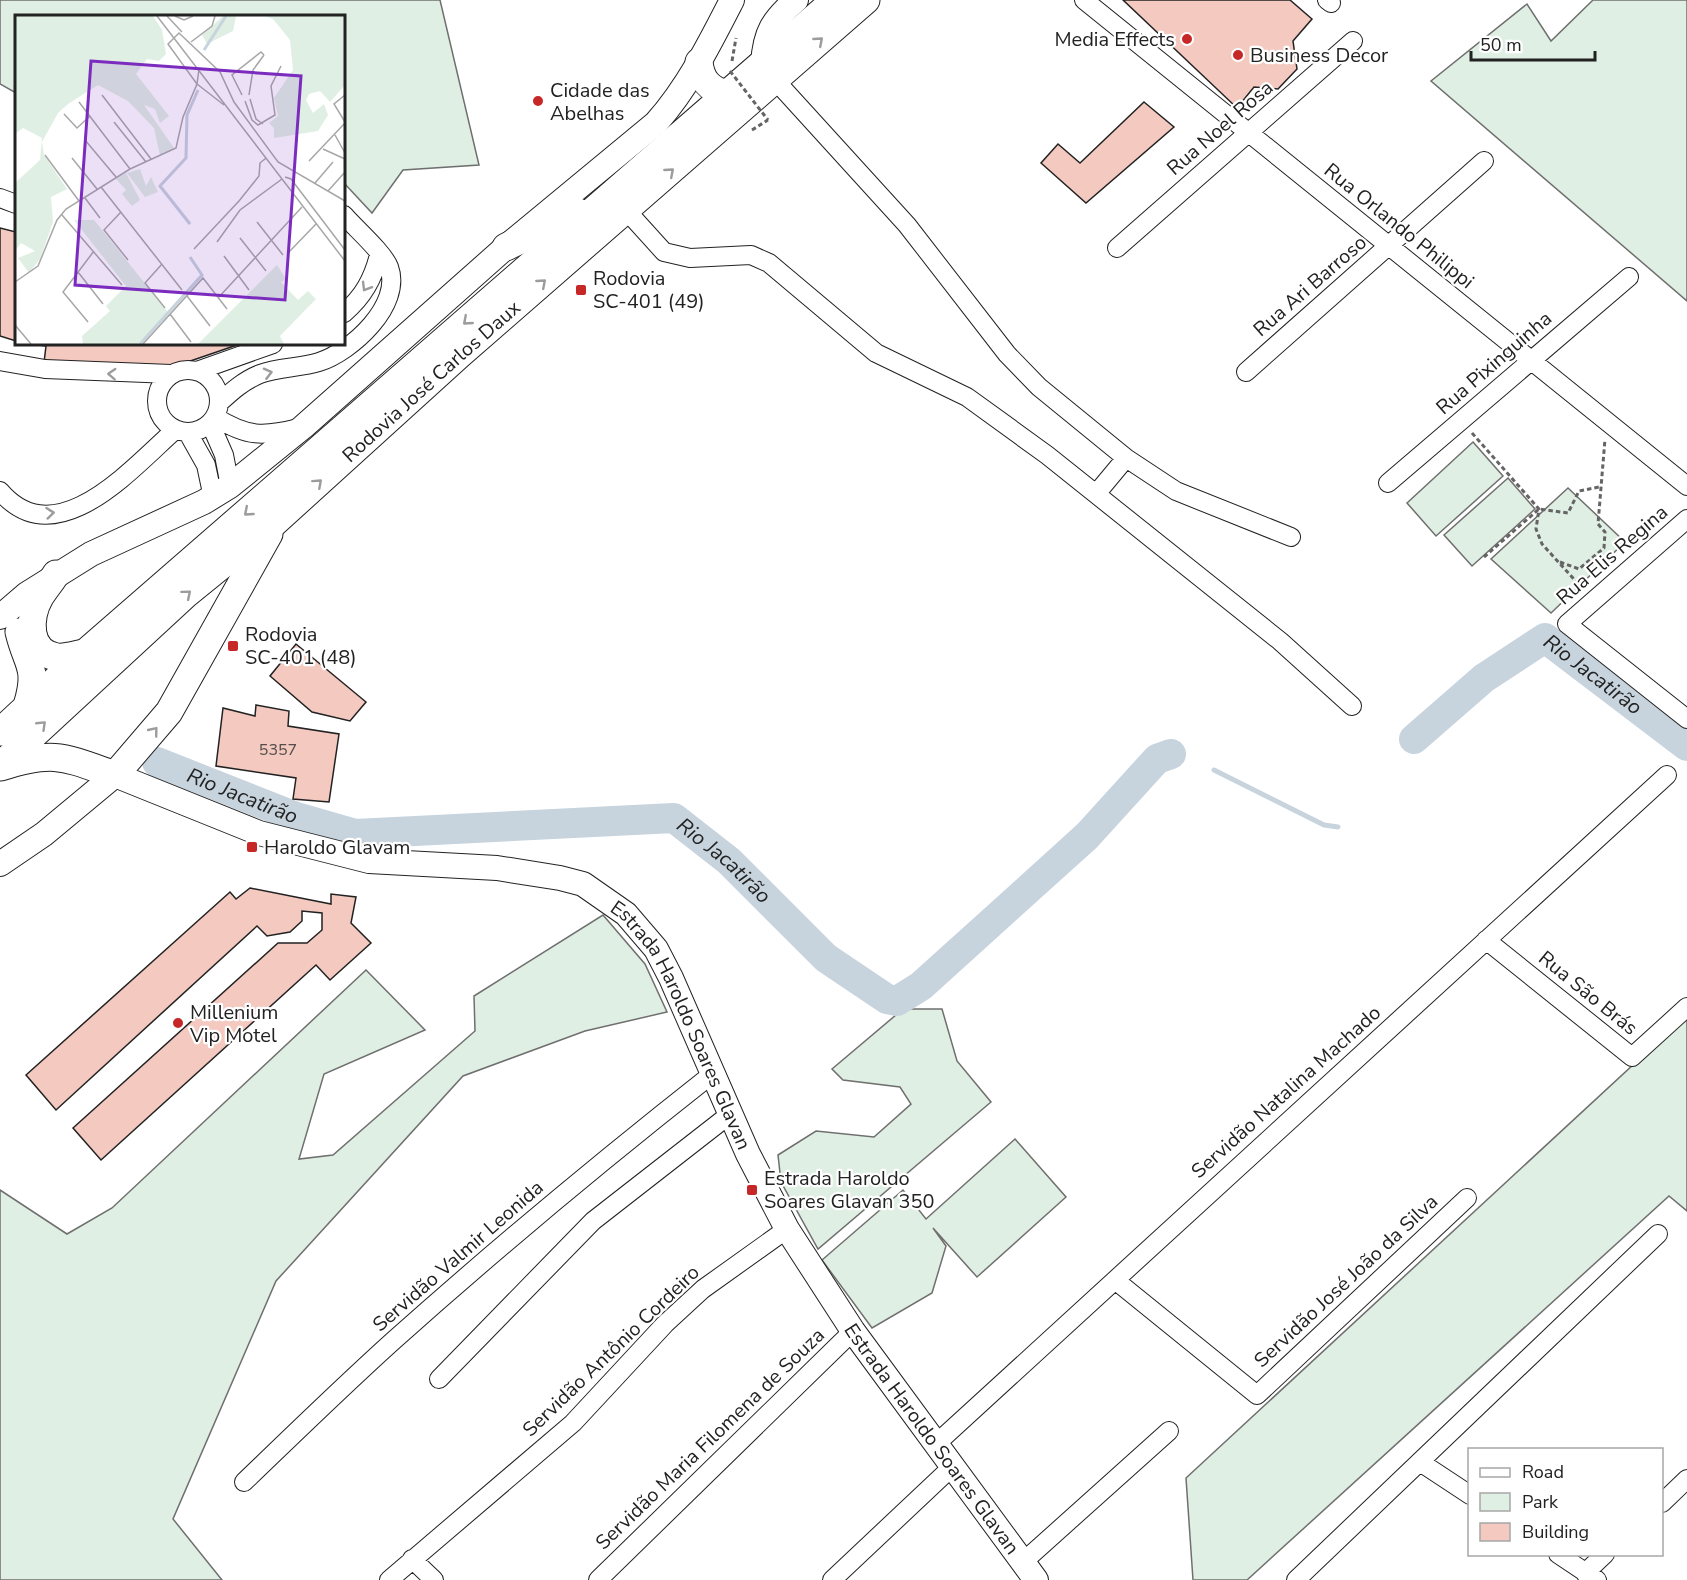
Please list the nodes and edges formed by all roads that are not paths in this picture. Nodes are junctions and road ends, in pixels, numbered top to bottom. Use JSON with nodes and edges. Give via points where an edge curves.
{"nodes":[{"id":1,"x":732,"y":0,"type":"edge"},
{"id":2,"x":796,"y":0,"type":"edge"},
{"id":3,"x":835,"y":0,"type":"edge"},
{"id":4,"x":866,"y":0,"type":"edge"},
{"id":5,"x":1084,"y":0,"type":"edge"},
{"id":6,"x":1353,"y":41,"type":"dead end"},
{"id":7,"x":699,"y":62,"type":"junction"},
{"id":8,"x":769,"y":72,"type":"junction"},
{"id":9,"x":728,"y":83,"type":"junction"},
{"id":10,"x":1248,"y":134,"type":"junction"},
{"id":11,"x":1484,"y":160,"type":"dead end"},
{"id":12,"x":0,"y":198,"type":"edge"},
{"id":13,"x":15,"y":204,"type":"edge"},
{"id":14,"x":616,"y":205,"type":"junction"},
{"id":15,"x":345,"y":216,"type":"edge"},
{"id":16,"x":506,"y":247,"type":"junction"},
{"id":17,"x":1388,"y":247,"type":"junction"},
{"id":18,"x":1117,"y":248,"type":"dead end"},
{"id":19,"x":379,"y":255,"type":"junction"},
{"id":20,"x":1629,"y":277,"type":"dead end"},
{"id":21,"x":345,"y":312,"type":"edge"},
{"id":22,"x":270,"y":345,"type":"edge"},
{"id":23,"x":1531,"y":360,"type":"junction"},
{"id":24,"x":0,"y":361,"type":"edge"},
{"id":25,"x":197,"y":371,"type":"junction"},
{"id":26,"x":1246,"y":372,"type":"dead end"},
{"id":27,"x":171,"y":375,"type":"junction"},
{"id":28,"x":214,"y":415,"type":"junction"},
{"id":29,"x":303,"y":427,"type":"junction"},
{"id":30,"x":182,"y":431,"type":"junction"},
{"id":31,"x":1126,"y":458,"type":"junction"},
{"id":32,"x":1388,"y":483,"type":"dead end"},
{"id":33,"x":1687,"y":486,"type":"edge"},
{"id":34,"x":0,"y":491,"type":"edge"},
{"id":35,"x":221,"y":492,"type":"junction"},
{"id":36,"x":1096,"y":494,"type":"junction"},
{"id":37,"x":1687,"y":519,"type":"edge"},
{"id":38,"x":275,"y":522,"type":"junction"},
{"id":39,"x":1291,"y":537,"type":"dead end"},
{"id":40,"x":56,"y":574,"type":"junction"},
{"id":41,"x":27,"y":594,"type":"junction"},
{"id":42,"x":0,"y":617,"type":"edge"},
{"id":43,"x":0,"y":637,"type":"edge"},
{"id":44,"x":85,"y":653,"type":"junction"},
{"id":45,"x":29,"y":655,"type":"junction"},
{"id":46,"x":27,"y":706,"type":"junction"},
{"id":47,"x":1352,"y":706,"type":"dead end"},
{"id":48,"x":1687,"y":719,"type":"edge"},
{"id":49,"x":0,"y":732,"type":"edge"},
{"id":50,"x":84,"y":764,"type":"junction"},
{"id":51,"x":0,"y":766,"type":"edge"},
{"id":52,"x":115,"y":775,"type":"junction"},
{"id":53,"x":1667,"y":775,"type":"dead end"},
{"id":54,"x":77,"y":808,"type":"junction"},
{"id":55,"x":0,"y":864,"type":"edge"},
{"id":56,"x":1486,"y":940,"type":"junction"},
{"id":57,"x":1687,"y":1007,"type":"edge"},
{"id":58,"x":711,"y":1075,"type":"junction"},
{"id":59,"x":729,"y":1114,"type":"junction"},
{"id":60,"x":1467,"y":1198,"type":"dead end"},
{"id":61,"x":787,"y":1229,"type":"junction"},
{"id":62,"x":1658,"y":1234,"type":"dead end"},
{"id":63,"x":1115,"y":1280,"type":"junction"},
{"id":64,"x":853,"y":1330,"type":"junction"},
{"id":65,"x":439,"y":1379,"type":"dead end"},
{"id":66,"x":1169,"y":1431,"type":"dead end"},
{"id":67,"x":937,"y":1443,"type":"junction"},
{"id":68,"x":1420,"y":1462,"type":"junction"},
{"id":69,"x":953,"y":1466,"type":"junction"},
{"id":70,"x":1687,"y":1479,"type":"edge"},
{"id":71,"x":244,"y":1482,"type":"dead end"},
{"id":72,"x":1468,"y":1494,"type":"edge"},
{"id":73,"x":1663,"y":1502,"type":"edge"},
{"id":74,"x":1561,"y":1556,"type":"edge"},
{"id":75,"x":1604,"y":1556,"type":"edge"},
{"id":76,"x":412,"y":1558,"type":"junction"},
{"id":77,"x":1029,"y":1571,"type":"edge"},
{"id":78,"x":1591,"y":1576,"type":"edge"},
{"id":79,"x":389,"y":1580,"type":"edge"},
{"id":80,"x":434,"y":1580,"type":"edge"},
{"id":81,"x":598,"y":1580,"type":"edge"},
{"id":82,"x":832,"y":1580,"type":"edge"},
{"id":83,"x":1296,"y":1580,"type":"edge"}],
"edges":[{"from":1,"to":7,"type":"main road"},
{"from":2,"to":8,"type":"main road","via":[[777,16],[764,45]]},
{"from":3,"to":8,"type":"highway","name":"Rodovia José Carlos Daux"},
{"from":8,"to":4,"type":"highway","name":"Rodovia José Carlos Daux","one_way":true},
{"from":5,"to":10,"type":"street","name":"Rua Orlando Philippi"},
{"from":6,"to":10,"type":"street","name":"Rua Noel Rosa"},
{"from":7,"to":9,"type":"highway","via":[[709,87]]},
{"from":7,"to":16,"type":"main road","via":[[656,123]]},
{"from":8,"to":9,"type":"highway","name":"Rodovia José Carlos Daux"},
{"from":14,"to":8,"type":"highway","name":"Rodovia José Carlos Daux","one_way":true},
{"from":8,"to":31,"type":"street","via":[[907,225],[1006,354],[1039,387]]},
{"from":9,"to":14,"type":"highway","name":"Rodovia José Carlos Daux"},
{"from":10,"to":17,"type":"street","name":"Rua Orlando Philippi"},
{"from":10,"to":18,"type":"street","name":"Rua Noel Rosa"},
{"from":11,"to":17,"type":"street","name":"Rua Ari Barroso"},
{"from":12,"to":13,"type":"street"},
{"from":14,"to":16,"type":"highway"},
{"from":14,"to":36,"type":"street","via":[[664,252],[690,258],[752,255],[769,263],[876,353],[966,396]]},
{"from":38,"to":14,"type":"highway","name":"Rodovia José Carlos Daux","one_way":true},
{"from":14,"to":44,"type":"highway","name":"Rodovia José Carlos Daux","one_way":true},
{"from":15,"to":19,"type":"street"},
{"from":16,"to":29,"type":"main road"},
{"from":17,"to":23,"type":"street","name":"Rua Orlando Philippi"},
{"from":17,"to":26,"type":"street","name":"Rua Ari Barroso"},
{"from":19,"to":21,"type":"street","one_way":true,"via":[[369,285]]},
{"from":28,"to":19,"type":"street","one_way":true,"via":[[243,381],[263,372],[322,362],[353,344],[368,329],[390,291],[388,265]]},
{"from":20,"to":23,"type":"street","name":"Rua Pixinguinha"},
{"from":22,"to":25,"type":"street"},
{"from":23,"to":32,"type":"street","name":"Rua Pixinguinha"},
{"from":23,"to":33,"type":"street","name":"Rua Orlando Philippi"},
{"from":27,"to":24,"type":"street","one_way":true,"via":[[45,369]]},
{"from":25,"to":27,"type":"street","via":[[188,369]]},
{"from":25,"to":28,"type":"street","via":[[211,380],[219,394]]},
{"from":27,"to":30,"type":"street","via":[[161,385],[156,400],[163,421]]},
{"from":28,"to":29,"type":"street","via":[[240,431],[269,435]]},
{"from":28,"to":30,"type":"street"},
{"from":28,"to":35,"type":"street","via":[[221,447]]},
{"from":29,"to":35,"type":"main road"},
{"from":34,"to":30,"type":"street","one_way":true,"via":[[12,505],[27,512],[47,514],[78,508],[97,499]]},
{"from":30,"to":35,"type":"street"},
{"from":31,"to":36,"type":"street"},
{"from":31,"to":39,"type":"street","via":[[1176,491]]},
{"from":35,"to":40,"type":"main road"},
{"from":36,"to":47,"type":"street","via":[[1288,648]]},
{"from":37,"to":48,"type":"street","name":"Rua Elis Regina","via":[[1567,624]]},
{"from":51,"to":38,"type":"highway","name":"Rodovia José Carlos Daux","one_way":true,"via":[[185,595]]},
{"from":52,"to":38,"type":"highway","one_way":true,"via":[[169,712]]},
{"from":40,"to":41,"type":"main road"},
{"from":40,"to":44,"type":"highway","via":[[33,614],[34,639],[38,646],[57,657]]},
{"from":41,"to":42,"type":"main road"},
{"from":41,"to":45,"type":"highway","via":[[17,615],[17,625]]},
{"from":43,"to":45,"type":"highway","via":[[17,644]]},
{"from":44,"to":46,"type":"highway","name":"Rodovia José Carlos Daux"},
{"from":45,"to":46,"type":"highway","via":[[33,687]]},
{"from":46,"to":49,"type":"highway","name":"Rodovia José Carlos Daux"},
{"from":50,"to":51,"type":"highway","via":[[55,756]]},
{"from":50,"to":52,"type":"highway"},
{"from":50,"to":54,"type":"main road"},
{"from":52,"to":54,"type":"main road"},
{"from":52,"to":58,"type":"main road","name":"Estrada Haroldo Soares Glavan","via":[[259,833],[369,861],[497,868],[583,884],[626,914],[656,949]]},
{"from":53,"to":56,"type":"street","name":"Servidão Natalina Machado"},
{"from":54,"to":55,"type":"main road"},
{"from":56,"to":57,"type":"street","name":"Rua São Brás","via":[[1632,1057]]},
{"from":56,"to":63,"type":"street","name":"Servidão Natalina Machado"},
{"from":58,"to":59,"type":"main road","name":"Estrada Haroldo Soares Glavan"},
{"from":58,"to":71,"type":"street","name":"Servidão Valmir Leonida","via":[[614,1152],[392,1342]]},
{"from":59,"to":61,"type":"main road","name":"Estrada Haroldo Soares Glavan"},
{"from":59,"to":65,"type":"street","via":[[593,1221]]},
{"from":60,"to":63,"type":"street","name":"Servidão José João da Silva","via":[[1257,1395]]},
{"from":61,"to":64,"type":"main road","name":"Estrada Haroldo Soares Glavan"},
{"from":61,"to":76,"type":"street","name":"Servidão Antônio Cordeiro","via":[[702,1290],[573,1423]]},
{"from":62,"to":68,"type":"street"},
{"from":63,"to":67,"type":"street","name":"Servidão Natalina Machado"},
{"from":64,"to":67,"type":"main road","name":"Estrada Haroldo Soares Glavan"},
{"from":64,"to":81,"type":"street","name":"Servidão Maria Filomena de Souza"},
{"from":66,"to":77,"type":"street"},
{"from":67,"to":69,"type":"main road","name":"Estrada Haroldo Soares Glavan"},
{"from":68,"to":72,"type":"street"},
{"from":68,"to":83,"type":"street"},
{"from":69,"to":77,"type":"main road","name":"Estrada Haroldo Soares Glavan"},
{"from":69,"to":82,"type":"street"},
{"from":70,"to":73,"type":"street"},
{"from":74,"to":78,"type":"street"},
{"from":75,"to":78,"type":"street"},
{"from":76,"to":79,"type":"street","name":"Servidão Antônio Cordeiro"},
{"from":76,"to":80,"type":"street"}]}
